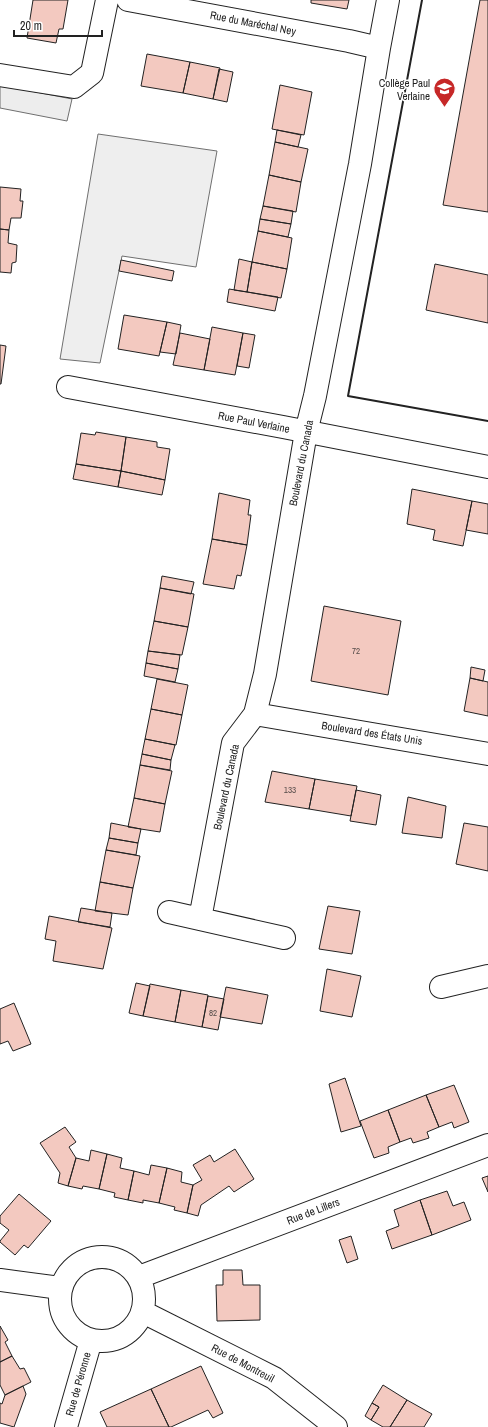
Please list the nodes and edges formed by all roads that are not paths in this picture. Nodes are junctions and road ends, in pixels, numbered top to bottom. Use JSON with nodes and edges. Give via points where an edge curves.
{"nodes":[{"id":1,"x":107,"y":0,"type":"edge"},
{"id":2,"x":128,"y":0,"type":"edge"},
{"id":3,"x":388,"y":0,"type":"edge"},
{"id":4,"x":379,"y":48,"type":"junction"},
{"id":5,"x":0,"y":75,"type":"edge"},
{"id":6,"x":68,"y":387,"type":"dead end"},
{"id":7,"x":306,"y":432,"type":"junction"},
{"id":8,"x":488,"y":467,"type":"edge"},
{"id":9,"x":255,"y":714,"type":"junction"},
{"id":10,"x":488,"y":754,"type":"edge"},
{"id":11,"x":169,"y":912,"type":"dead end"},
{"id":12,"x":200,"y":919,"type":"junction"},
{"id":13,"x":284,"y":938,"type":"dead end"},
{"id":14,"x":488,"y":976,"type":"edge"},
{"id":15,"x":442,"y":987,"type":"dead end"},
{"id":16,"x":488,"y":1145,"type":"edge"},
{"id":17,"x":139,"y":1277,"type":"junction"},
{"id":18,"x":0,"y":1280,"type":"edge"},
{"id":19,"x":60,"y":1288,"type":"junction"},
{"id":20,"x":143,"y":1312,"type":"junction"},
{"id":21,"x":91,"y":1340,"type":"junction"},
{"id":22,"x":66,"y":1427,"type":"edge"},
{"id":23,"x":336,"y":1427,"type":"edge"}],
"edges":[{"from":1,"to":5,"type":"street","via":[[92,73],[74,87]]},
{"from":2,"to":4,"type":"street","name":"Rue du Maréchal Ney"},
{"from":3,"to":4,"type":"street","name":"Boulevard du Canada"},
{"from":4,"to":7,"type":"street","name":"Boulevard du Canada","via":[[360,164]]},
{"from":6,"to":7,"type":"street","name":"Rue Paul Verlaine"},
{"from":7,"to":8,"type":"street","name":"Rue Paul Verlaine"},
{"from":7,"to":9,"type":"street","name":"Boulevard du Canada","via":[[265,674]]},
{"from":9,"to":10,"type":"street","name":"Boulevard des États Unis"},
{"from":9,"to":12,"type":"street","name":"Boulevard du Canada","via":[[233,743]]},
{"from":11,"to":12,"type":"street"},
{"from":12,"to":13,"type":"street"},
{"from":14,"to":15,"type":"street"},
{"from":16,"to":17,"type":"street","name":"Rue de Lillers"},
{"from":17,"to":19,"type":"street","via":[[126,1263],[113,1257],[99,1256],[84,1260],[70,1271]]},
{"from":17,"to":20,"type":"street","via":[[144,1291]]},
{"from":18,"to":19,"type":"street"},
{"from":19,"to":21,"type":"street","via":[[59,1301],[63,1316],[79,1335]]},
{"from":20,"to":21,"type":"street","via":[[136,1324],[122,1337],[103,1342]]},
{"from":20,"to":23,"type":"street","name":"Rue de Montreuil","via":[[274,1378]]},
{"from":21,"to":22,"type":"street","name":"Rue de Péronne"}]}
